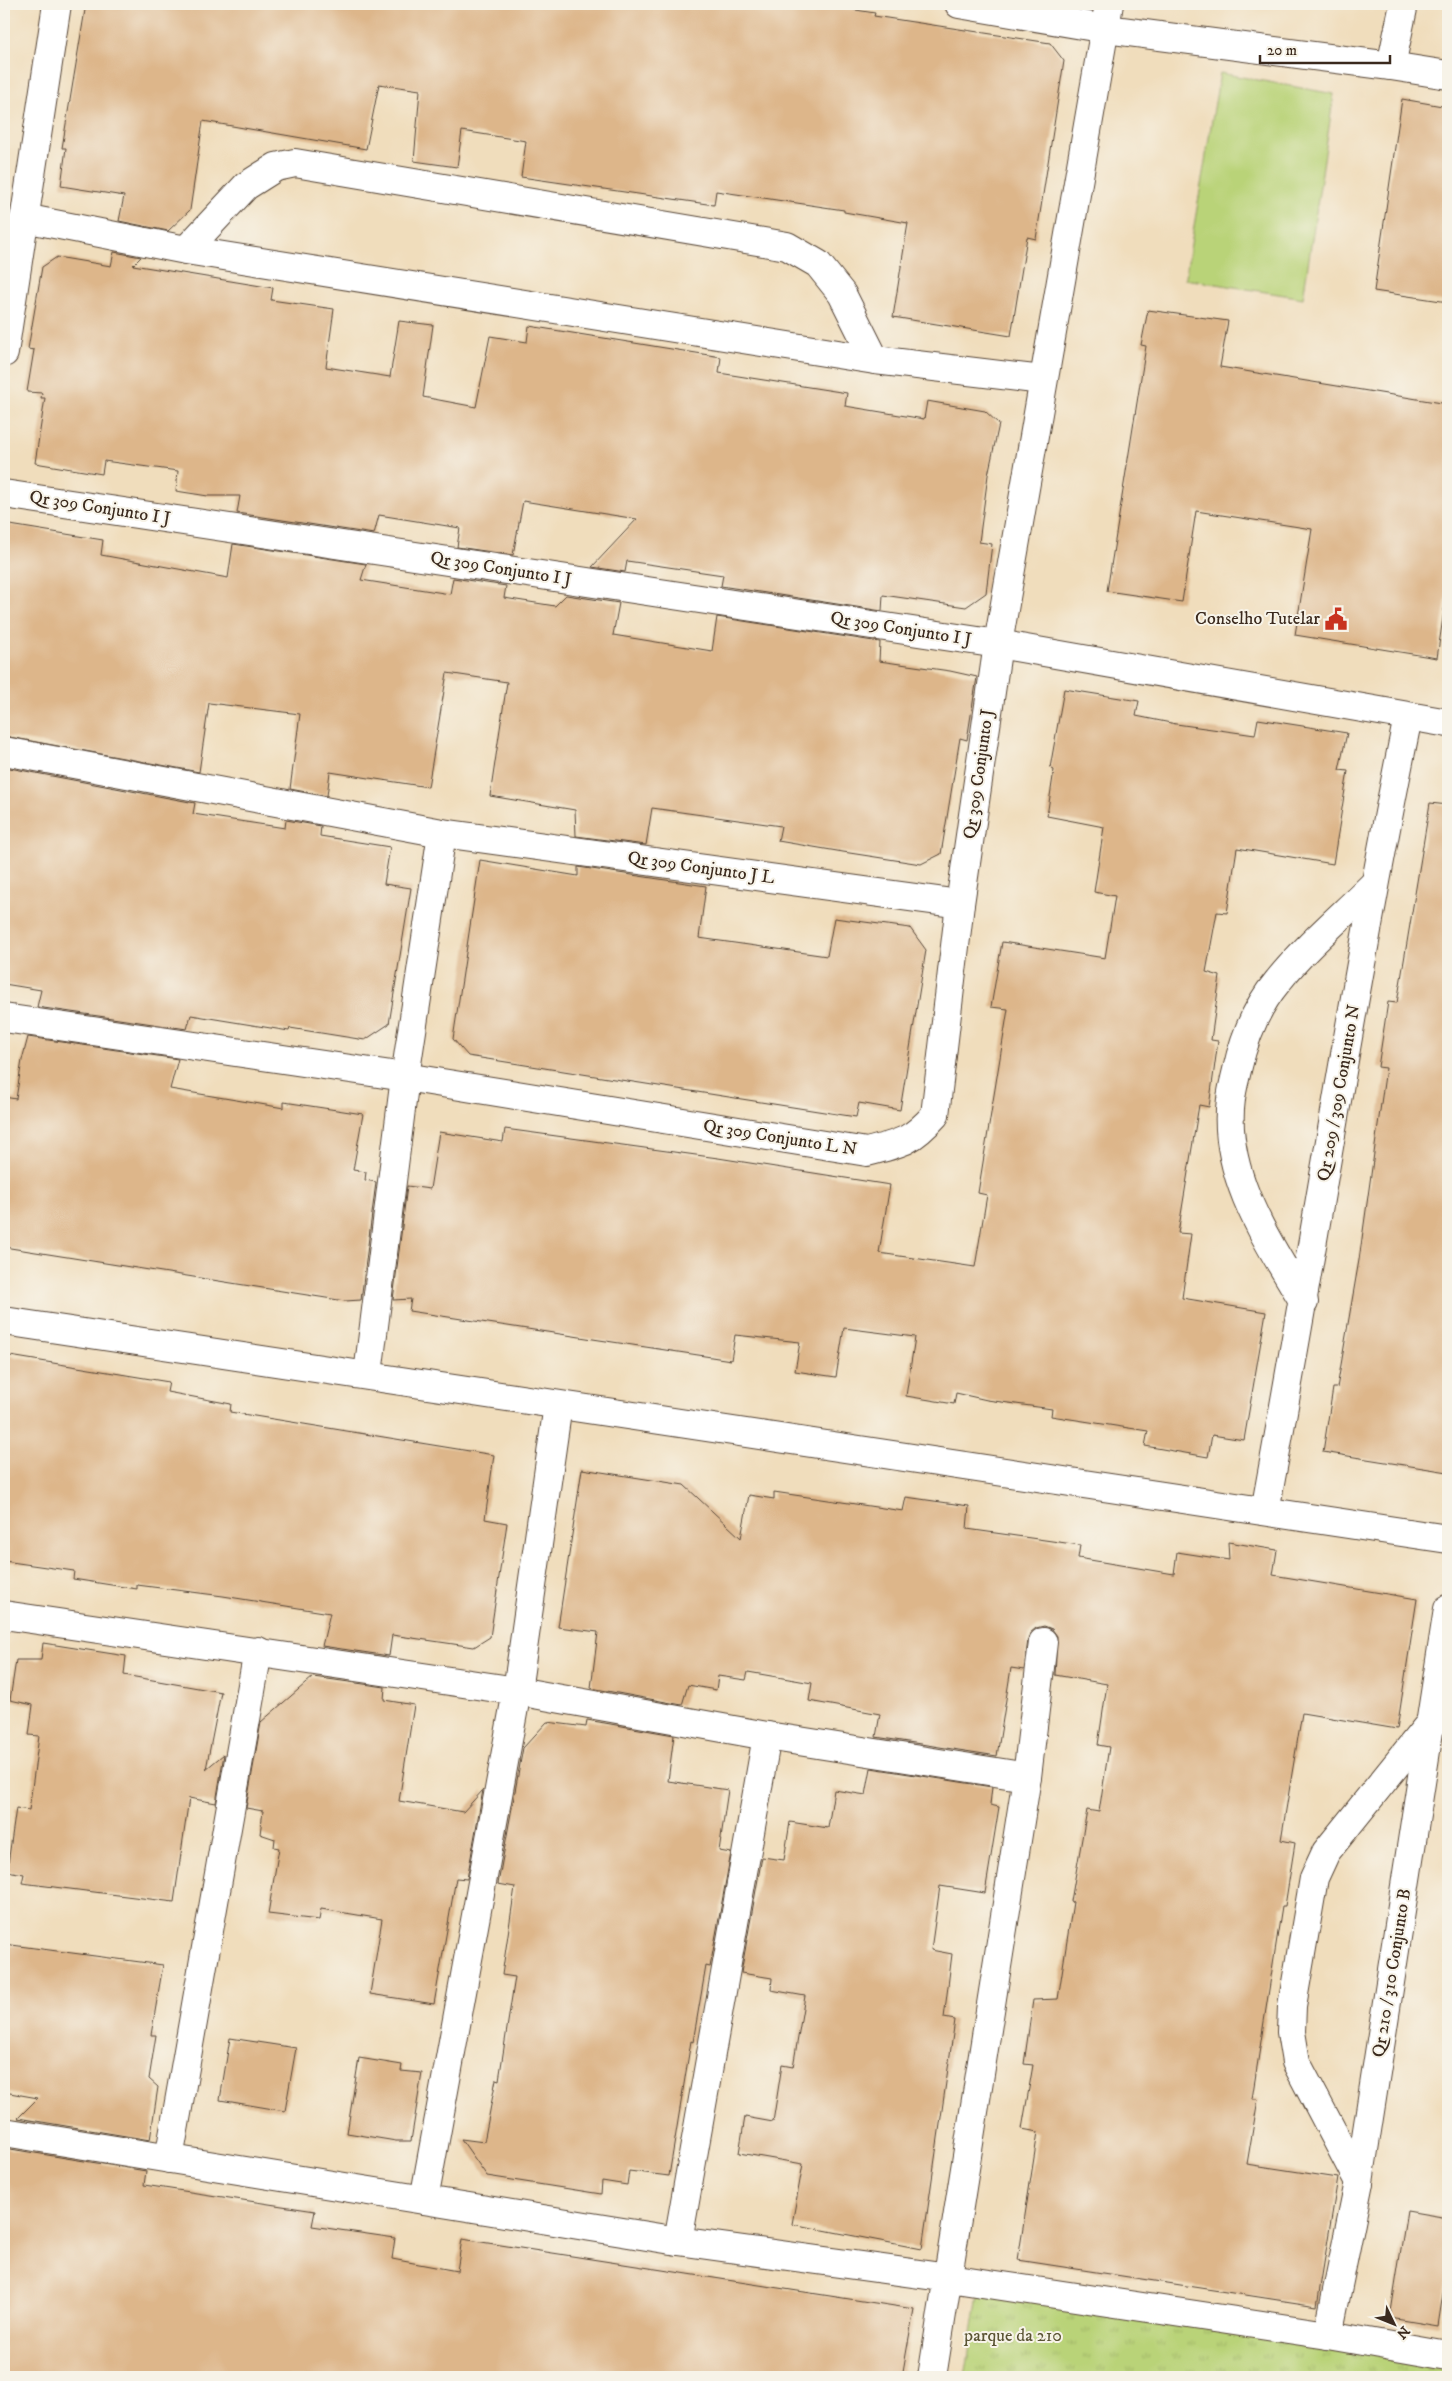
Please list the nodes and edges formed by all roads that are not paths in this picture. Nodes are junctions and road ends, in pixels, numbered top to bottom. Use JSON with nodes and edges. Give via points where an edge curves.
{"nodes":[{"id":1,"x":57,"y":4,"type":"edge"},
{"id":2,"x":959,"y":4,"type":"edge"},
{"id":3,"x":1404,"y":4,"type":"edge"},
{"id":4,"x":1107,"y":16,"type":"edge"},
{"id":5,"x":1391,"y":66,"type":"junction"},
{"id":6,"x":1448,"y":75,"type":"edge"},
{"id":7,"x":24,"y":218,"type":"junction"},
{"id":8,"x":186,"y":250,"type":"junction"},
{"id":9,"x":4,"y":353,"type":"edge"},
{"id":10,"x":875,"y":360,"type":"junction"},
{"id":11,"x":1043,"y":380,"type":"junction"},
{"id":12,"x":4,"y":494,"type":"edge"},
{"id":13,"x":998,"y":644,"type":"junction"},
{"id":14,"x":1408,"y":717,"type":"junction"},
{"id":15,"x":1448,"y":723,"type":"edge"},
{"id":16,"x":4,"y":752,"type":"edge"},
{"id":17,"x":442,"y":833,"type":"junction"},
{"id":18,"x":1374,"y":884,"type":"junction"},
{"id":19,"x":960,"y":904,"type":"junction"},
{"id":20,"x":4,"y":1018,"type":"edge"},
{"id":21,"x":405,"y":1077,"type":"junction"},
{"id":22,"x":1304,"y":1302,"type":"junction"},
{"id":23,"x":4,"y":1321,"type":"edge"},
{"id":24,"x":368,"y":1374,"type":"junction"},
{"id":25,"x":558,"y":1405,"type":"junction"},
{"id":26,"x":1265,"y":1511,"type":"junction"},
{"id":27,"x":1448,"y":1539,"type":"edge"},
{"id":28,"x":1448,"y":1609,"type":"edge"},
{"id":29,"x":4,"y":1615,"type":"edge"},
{"id":30,"x":1043,"y":1642,"type":"dead end"},
{"id":31,"x":258,"y":1651,"type":"junction"},
{"id":32,"x":517,"y":1691,"type":"junction"},
{"id":33,"x":1431,"y":1722,"type":"junction"},
{"id":34,"x":768,"y":1736,"type":"junction"},
{"id":35,"x":1027,"y":1777,"type":"junction"},
{"id":36,"x":4,"y":2132,"type":"edge"},
{"id":37,"x":168,"y":2159,"type":"junction"},
{"id":38,"x":1359,"y":2182,"type":"junction"},
{"id":39,"x":424,"y":2200,"type":"junction"},
{"id":40,"x":678,"y":2242,"type":"junction"},
{"id":41,"x":949,"y":2278,"type":"junction"},
{"id":42,"x":1328,"y":2335,"type":"junction"},
{"id":43,"x":1448,"y":2356,"type":"edge"},
{"id":44,"x":932,"y":2377,"type":"edge"}],
"edges":[{"from":1,"to":7,"type":"street"},
{"from":2,"to":4,"type":"street"},
{"from":3,"to":5,"type":"street"},
{"from":4,"to":5,"type":"street"},
{"from":4,"to":11,"type":"street","name":"Qr 309 Conjunto J"},
{"from":5,"to":6,"type":"street"},
{"from":7,"to":8,"type":"street"},
{"from":7,"to":9,"type":"street"},
{"from":8,"to":10,"type":"street"},
{"from":8,"to":10,"type":"street","via":[[246,186],[276,167],[295,163],[787,246],[818,264],[842,294]]},
{"from":10,"to":11,"type":"street"},
{"from":11,"to":13,"type":"street","name":"Qr 309 Conjunto J"},
{"from":12,"to":13,"type":"street","name":"Qr 309 Conjunto I J"},
{"from":13,"to":14,"type":"street","name":"Qr 309 Conjunto I J"},
{"from":13,"to":19,"type":"street","name":"Qr 309 Conjunto J"},
{"from":14,"to":15,"type":"street","name":"Qr 309 Conjunto I J"},
{"from":14,"to":18,"type":"street","name":"Qr 209 / 309 Conjunto N"},
{"from":16,"to":17,"type":"street","name":"Qr 309 Conjunto J L"},
{"from":17,"to":19,"type":"street","name":"Qr 309 Conjunto J L"},
{"from":17,"to":21,"type":"street"},
{"from":18,"to":22,"type":"street","name":"Qr 209 / 309 Conjunto N"},
{"from":18,"to":22,"type":"street","via":[[1277,982],[1252,1022],[1230,1100],[1230,1128],[1237,1174],[1259,1228]]},
{"from":19,"to":21,"type":"street","name":"Qr 309 Conjunto L N","via":[[934,1115],[918,1134],[896,1144],[867,1152]]},
{"from":20,"to":21,"type":"street","name":"Qr 309 Conjunto L N"},
{"from":21,"to":24,"type":"street"},
{"from":22,"to":26,"type":"street","name":"Qr 209 / 309 Conjunto N"},
{"from":23,"to":24,"type":"street"},
{"from":24,"to":25,"type":"street"},
{"from":25,"to":26,"type":"street"},
{"from":25,"to":32,"type":"street"},
{"from":26,"to":27,"type":"street"},
{"from":28,"to":33,"type":"street","name":"Qr 210 / 310 Conjunto B"},
{"from":29,"to":31,"type":"street"},
{"from":30,"to":35,"type":"street"},
{"from":31,"to":32,"type":"street"},
{"from":31,"to":37,"type":"street"},
{"from":32,"to":34,"type":"street"},
{"from":32,"to":39,"type":"street"},
{"from":33,"to":38,"type":"street","name":"Qr 210 / 310 Conjunto B"},
{"from":33,"to":38,"type":"street","via":[[1326,1852],[1314,1878],[1292,2006],[1291,2032],[1296,2062]]},
{"from":34,"to":35,"type":"street"},
{"from":34,"to":40,"type":"street"},
{"from":35,"to":41,"type":"street"},
{"from":36,"to":37,"type":"street"},
{"from":37,"to":39,"type":"street"},
{"from":38,"to":42,"type":"street","name":"Qr 210 / 310 Conjunto B"},
{"from":39,"to":40,"type":"street"},
{"from":40,"to":41,"type":"street"},
{"from":41,"to":42,"type":"street"},
{"from":41,"to":44,"type":"street"},
{"from":42,"to":43,"type":"street"}]}
